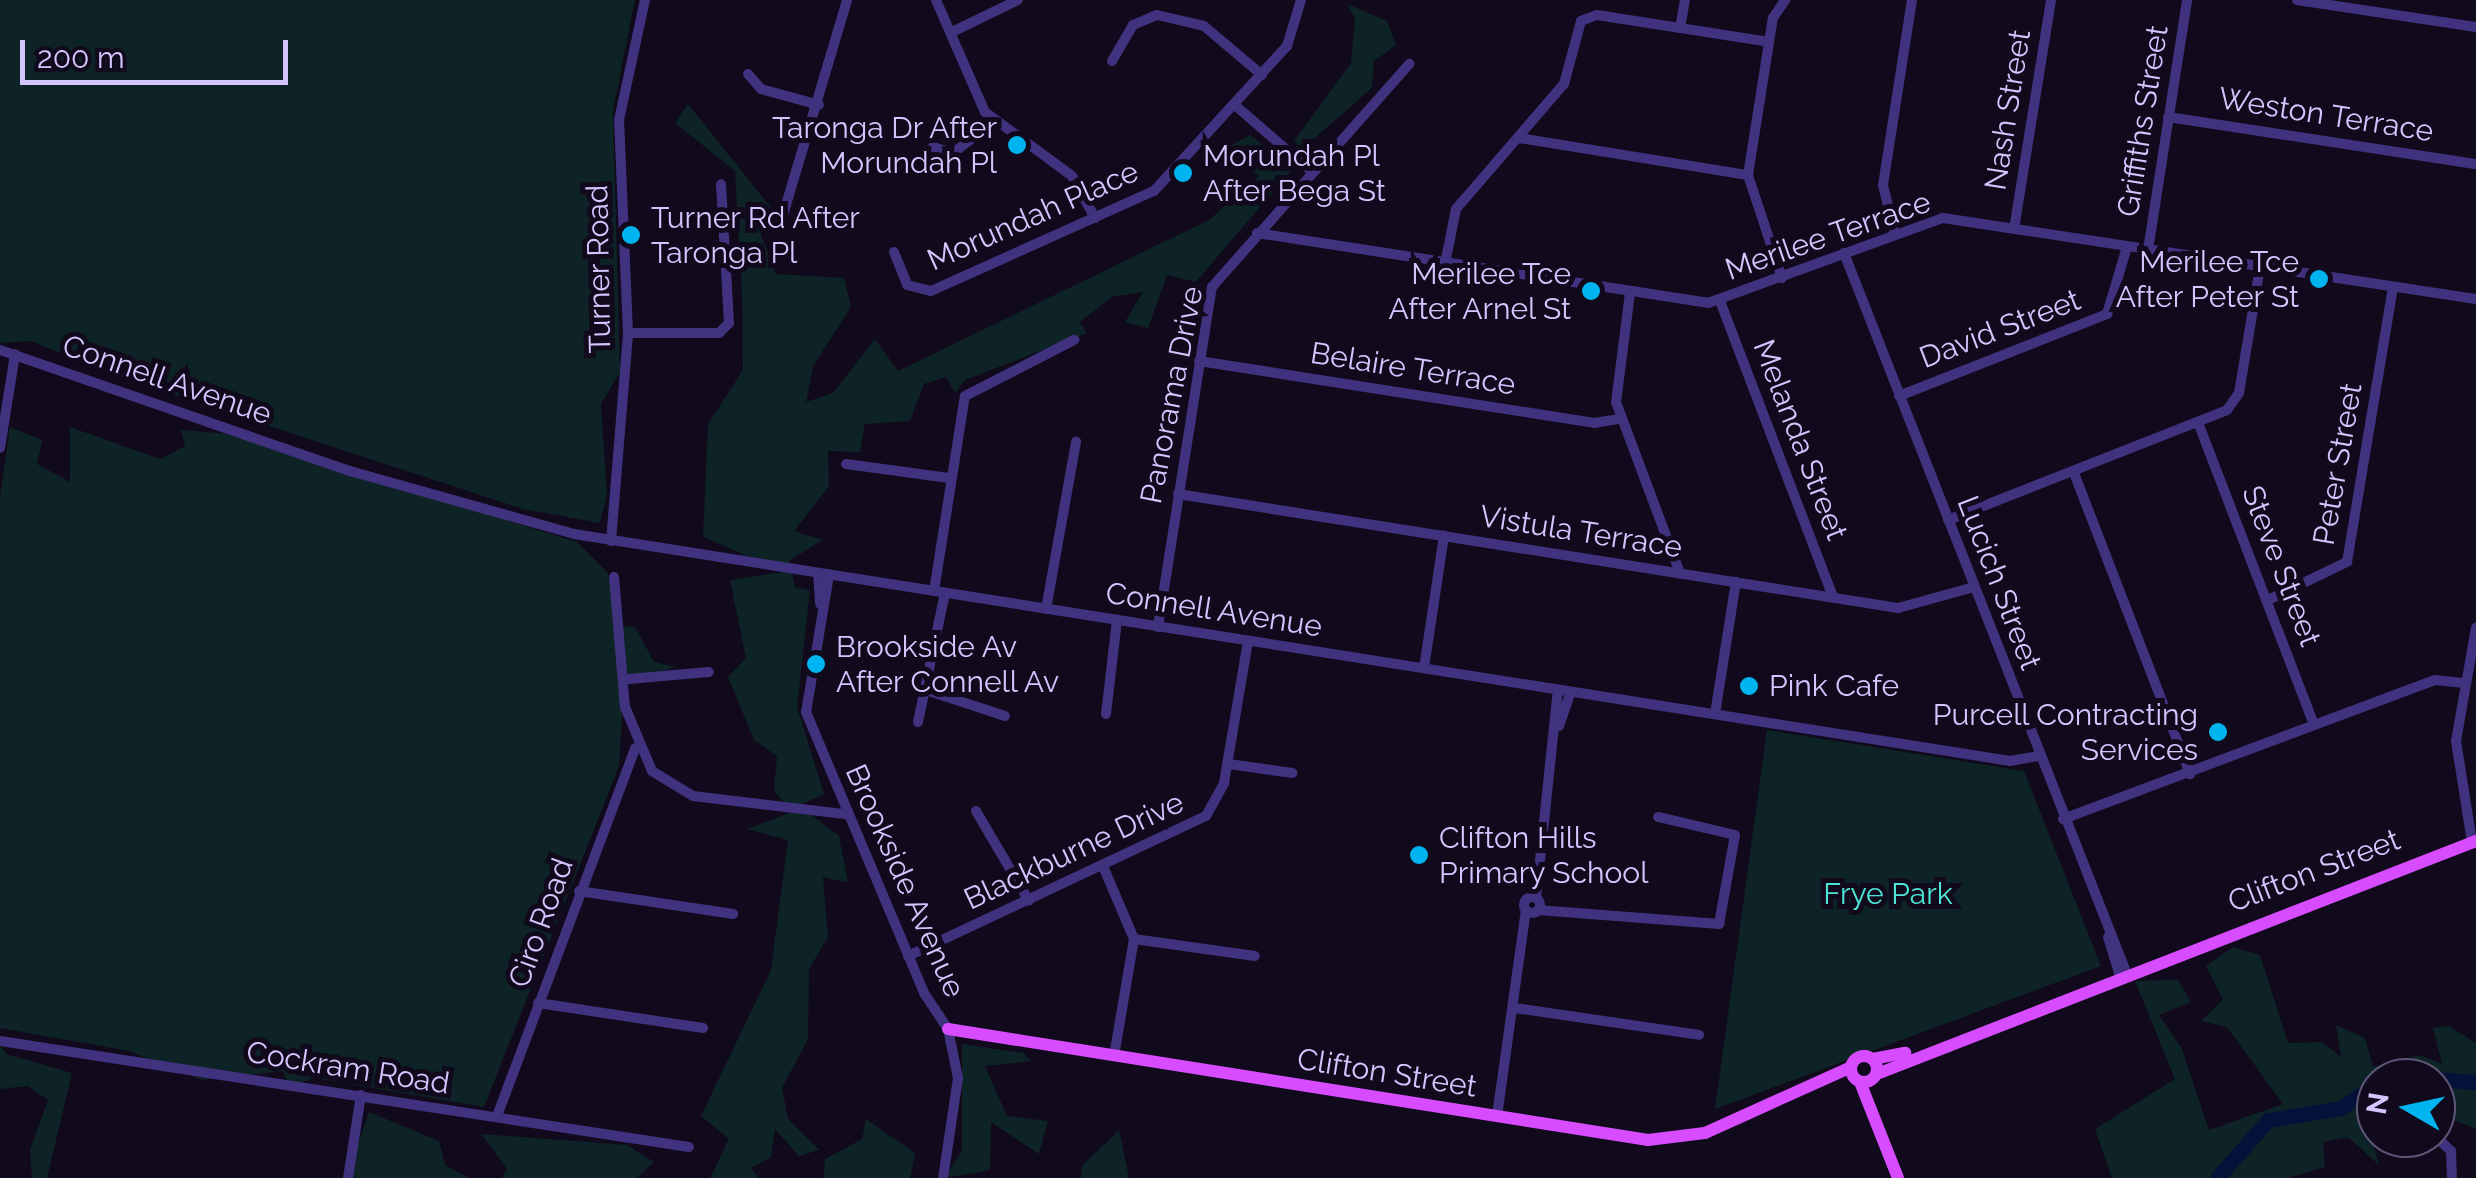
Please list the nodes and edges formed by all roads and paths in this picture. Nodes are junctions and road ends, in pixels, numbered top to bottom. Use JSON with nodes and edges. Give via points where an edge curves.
{"nodes":[{"id":1,"x":645,"y":0,"type":"edge"},
{"id":2,"x":848,"y":0,"type":"edge"},
{"id":3,"x":936,"y":0,"type":"edge"},
{"id":4,"x":1018,"y":0,"type":"edge"},
{"id":5,"x":1301,"y":0,"type":"edge"},
{"id":6,"x":1685,"y":0,"type":"edge"},
{"id":7,"x":1785,"y":0,"type":"edge"},
{"id":8,"x":1912,"y":0,"type":"edge"},
{"id":9,"x":2051,"y":0,"type":"edge"},
{"id":10,"x":2187,"y":0,"type":"edge"},
{"id":11,"x":2296,"y":0,"type":"edge"},
{"id":12,"x":2476,"y":27,"type":"edge"},
{"id":13,"x":1680,"y":28,"type":"junction"},
{"id":14,"x":952,"y":32,"type":"junction"},
{"id":15,"x":1769,"y":42,"type":"junction"},
{"id":16,"x":1112,"y":62,"type":"dead end"},
{"id":17,"x":1410,"y":64,"type":"dead end"},
{"id":18,"x":748,"y":74,"type":"dead end"},
{"id":19,"x":1262,"y":75,"type":"junction"},
{"id":20,"x":820,"y":105,"type":"junction"},
{"id":21,"x":1236,"y":106,"type":"junction"},
{"id":22,"x":2168,"y":117,"type":"junction"},
{"id":23,"x":993,"y":122,"type":"junction"},
{"id":24,"x":1519,"y":138,"type":"junction"},
{"id":25,"x":933,"y":147,"type":"dead end"},
{"id":26,"x":2476,"y":164,"type":"edge"},
{"id":27,"x":1311,"y":171,"type":"junction"},
{"id":28,"x":1748,"y":175,"type":"junction"},
{"id":29,"x":721,"y":184,"type":"dead end"},
{"id":30,"x":784,"y":214,"type":"dead end"},
{"id":31,"x":1095,"y":218,"type":"junction"},
{"id":32,"x":2014,"y":228,"type":"junction"},
{"id":33,"x":1256,"y":233,"type":"junction"},
{"id":34,"x":1895,"y":234,"type":"junction"},
{"id":35,"x":2127,"y":247,"type":"junction"},
{"id":36,"x":2148,"y":250,"type":"junction"},
{"id":37,"x":894,"y":252,"type":"dead end"},
{"id":38,"x":1844,"y":252,"type":"junction"},
{"id":39,"x":1445,"y":264,"type":"junction"},
{"id":40,"x":2260,"y":267,"type":"junction"},
{"id":41,"x":1782,"y":278,"type":"junction"},
{"id":42,"x":2394,"y":287,"type":"junction"},
{"id":43,"x":1630,"y":294,"type":"junction"},
{"id":44,"x":2476,"y":299,"type":"edge"},
{"id":45,"x":1720,"y":301,"type":"junction"},
{"id":46,"x":628,"y":333,"type":"junction"},
{"id":47,"x":1074,"y":340,"type":"dead end"},
{"id":48,"x":0,"y":350,"type":"edge"},
{"id":49,"x":15,"y":354,"type":"junction"},
{"id":50,"x":1199,"y":361,"type":"junction"},
{"id":51,"x":1900,"y":396,"type":"junction"},
{"id":52,"x":1620,"y":419,"type":"junction"},
{"id":53,"x":2200,"y":425,"type":"junction"},
{"id":54,"x":1076,"y":442,"type":"dead end"},
{"id":55,"x":0,"y":448,"type":"edge"},
{"id":56,"x":846,"y":464,"type":"dead end"},
{"id":57,"x":2074,"y":472,"type":"junction"},
{"id":58,"x":949,"y":478,"type":"junction"},
{"id":59,"x":1178,"y":494,"type":"junction"},
{"id":60,"x":1948,"y":520,"type":"junction"},
{"id":61,"x":1444,"y":536,"type":"junction"},
{"id":62,"x":611,"y":540,"type":"junction"},
{"id":63,"x":1680,"y":573,"type":"junction"},
{"id":64,"x":824,"y":574,"type":"junction"},
{"id":65,"x":614,"y":576,"type":"dead end"},
{"id":66,"x":1736,"y":582,"type":"junction"},
{"id":67,"x":1974,"y":587,"type":"junction"},
{"id":68,"x":939,"y":592,"type":"junction"},
{"id":69,"x":1833,"y":597,"type":"junction"},
{"id":70,"x":2268,"y":600,"type":"junction"},
{"id":71,"x":1046,"y":609,"type":"junction"},
{"id":72,"x":1117,"y":620,"type":"junction"},
{"id":73,"x":1158,"y":627,"type":"junction"},
{"id":74,"x":2476,"y":635,"type":"edge"},
{"id":75,"x":1248,"y":642,"type":"junction"},
{"id":76,"x":1424,"y":668,"type":"junction"},
{"id":77,"x":709,"y":672,"type":"dead end"},
{"id":78,"x":630,"y":680,"type":"junction"},
{"id":79,"x":2465,"y":683,"type":"junction"},
{"id":80,"x":1558,"y":690,"type":"junction"},
{"id":81,"x":929,"y":692,"type":"junction"},
{"id":82,"x":1571,"y":692,"type":"junction"},
{"id":83,"x":1106,"y":714,"type":"dead end"},
{"id":84,"x":1715,"y":714,"type":"junction"},
{"id":85,"x":1006,"y":716,"type":"dead end"},
{"id":86,"x":918,"y":722,"type":"dead end"},
{"id":87,"x":2314,"y":725,"type":"junction"},
{"id":88,"x":1559,"y":726,"type":"junction"},
{"id":89,"x":635,"y":748,"type":"junction"},
{"id":90,"x":2039,"y":756,"type":"junction"},
{"id":91,"x":1228,"y":764,"type":"junction"},
{"id":92,"x":1292,"y":773,"type":"dead end"},
{"id":93,"x":2190,"y":774,"type":"junction"},
{"id":94,"x":976,"y":811,"type":"dead end"},
{"id":95,"x":845,"y":814,"type":"junction"},
{"id":96,"x":1658,"y":817,"type":"dead end"},
{"id":97,"x":2063,"y":819,"type":"junction"},
{"id":98,"x":2474,"y":842,"type":"edge"},
{"id":99,"x":1103,"y":866,"type":"junction"},
{"id":100,"x":579,"y":891,"type":"junction"},
{"id":101,"x":1029,"y":901,"type":"junction"},
{"id":102,"x":1536,"y":903,"type":"junction"},
{"id":103,"x":733,"y":914,"type":"dead end"},
{"id":104,"x":1134,"y":939,"type":"junction"},
{"id":105,"x":908,"y":956,"type":"junction"},
{"id":106,"x":1255,"y":956,"type":"dead end"},
{"id":107,"x":2121,"y":970,"type":"junction"},
{"id":108,"x":538,"y":1003,"type":"junction"},
{"id":109,"x":1515,"y":1008,"type":"junction"},
{"id":110,"x":703,"y":1028,"type":"dead end"},
{"id":111,"x":948,"y":1029,"type":"junction"},
{"id":112,"x":1699,"y":1035,"type":"dead end"},
{"id":113,"x":0,"y":1041,"type":"edge"},
{"id":114,"x":1114,"y":1056,"type":"junction"},
{"id":115,"x":1873,"y":1059,"type":"junction"},
{"id":116,"x":1863,"y":1076,"type":"junction"},
{"id":117,"x":361,"y":1095,"type":"junction"},
{"id":118,"x":497,"y":1116,"type":"junction"},
{"id":119,"x":1498,"y":1116,"type":"junction"},
{"id":120,"x":688,"y":1147,"type":"dead end"},
{"id":121,"x":348,"y":1178,"type":"edge"},
{"id":122,"x":943,"y":1178,"type":"edge"},
{"id":123,"x":1898,"y":1178,"type":"edge"}],
"edges":[{"from":1,"to":46,"type":"street","name":"Turner Road","via":[[619,120]]},
{"from":2,"to":20,"type":"street"},
{"from":3,"to":14,"type":"street"},
{"from":4,"to":14,"type":"street"},
{"from":5,"to":19,"type":"street","name":"Morundah Place","via":[[1292,40]]},
{"from":6,"to":13,"type":"street"},
{"from":7,"to":15,"type":"street"},
{"from":8,"to":34,"type":"street","via":[[1883,185]]},
{"from":9,"to":32,"type":"street","name":"Nash Street"},
{"from":10,"to":22,"type":"street","name":"Griffiths Street"},
{"from":11,"to":12,"type":"street"},
{"from":13,"to":15,"type":"street"},
{"from":13,"to":24,"type":"street","via":[[1597,15],[1581,21],[1564,84]]},
{"from":14,"to":23,"type":"street"},
{"from":15,"to":28,"type":"street"},
{"from":16,"to":19,"type":"street","via":[[1133,25],[1157,15],[1204,26]]},
{"from":17,"to":27,"type":"street","name":"Panorama Drive"},
{"from":18,"to":20,"type":"street","via":[[761,89]]},
{"from":19,"to":21,"type":"street","name":"Morundah Place"},
{"from":20,"to":30,"type":"street"},
{"from":21,"to":27,"type":"street"},
{"from":21,"to":31,"type":"street","name":"Morundah Place","via":[[1165,184]]},
{"from":22,"to":26,"type":"street","name":"Weston Terrace"},
{"from":22,"to":36,"type":"street","name":"Griffiths Street"},
{"from":23,"to":25,"type":"street","via":[[954,153]]},
{"from":23,"to":31,"type":"street","via":[[1072,176]]},
{"from":24,"to":28,"type":"street"},
{"from":24,"to":39,"type":"street","via":[[1456,210]]},
{"from":27,"to":33,"type":"street","name":"Panorama Drive"},
{"from":28,"to":41,"type":"street"},
{"from":29,"to":46,"type":"street","via":[[729,324],[719,333]]},
{"from":31,"to":37,"type":"street","name":"Morundah Place","via":[[931,290],[907,285]]},
{"from":32,"to":34,"type":"street","name":"Merilee Terrace","via":[[1943,218]]},
{"from":32,"to":35,"type":"street","name":"Merilee Terrace"},
{"from":33,"to":39,"type":"street","name":"Merilee Terrace"},
{"from":33,"to":50,"type":"street","name":"Panorama Drive","via":[[1212,287]]},
{"from":34,"to":38,"type":"street","name":"Merilee Terrace"},
{"from":35,"to":36,"type":"street","name":"Merilee Terrace"},
{"from":35,"to":51,"type":"street","name":"David Street","via":[[2107,314]]},
{"from":36,"to":40,"type":"street","name":"Merilee Terrace"},
{"from":38,"to":41,"type":"street","name":"Merilee Terrace"},
{"from":38,"to":51,"type":"street","name":"Lucich Street"},
{"from":39,"to":43,"type":"street","name":"Merilee Terrace"},
{"from":40,"to":42,"type":"street","name":"Merilee Terrace"},
{"from":40,"to":53,"type":"street","via":[[2239,393]]},
{"from":41,"to":45,"type":"street","name":"Merilee Terrace"},
{"from":42,"to":44,"type":"street","name":"Merilee Terrace"},
{"from":42,"to":70,"type":"street","name":"Peter Street","via":[[2348,562]]},
{"from":43,"to":45,"type":"street","name":"Merilee Terrace"},
{"from":43,"to":52,"type":"street"},
{"from":45,"to":69,"type":"street","name":"Melanda Street"},
{"from":46,"to":62,"type":"street","name":"Turner Road"},
{"from":47,"to":58,"type":"street","via":[[964,396]]},
{"from":48,"to":49,"type":"street","name":"Connell Avenue"},
{"from":49,"to":55,"type":"street"},
{"from":49,"to":62,"type":"street","name":"Connell Avenue","via":[[316,458]]},
{"from":50,"to":52,"type":"street","name":"Belaire Terrace","via":[[1594,423]]},
{"from":50,"to":59,"type":"street","name":"Panorama Drive"},
{"from":51,"to":60,"type":"street","name":"Lucich Street"},
{"from":52,"to":63,"type":"street"},
{"from":53,"to":57,"type":"street"},
{"from":53,"to":70,"type":"street","name":"Steve Street"},
{"from":54,"to":71,"type":"street"},
{"from":56,"to":58,"type":"street"},
{"from":57,"to":60,"type":"street"},
{"from":57,"to":93,"type":"street"},
{"from":58,"to":68,"type":"street"},
{"from":59,"to":61,"type":"street","name":"Vistula Terrace"},
{"from":59,"to":73,"type":"street","name":"Panorama Drive"},
{"from":60,"to":67,"type":"street","name":"Lucich Street"},
{"from":61,"to":63,"type":"street","name":"Vistula Terrace"},
{"from":61,"to":76,"type":"street"},
{"from":62,"to":64,"type":"street","name":"Connell Avenue"},
{"from":63,"to":66,"type":"street","name":"Vistula Terrace"},
{"from":64,"to":68,"type":"street","name":"Connell Avenue"},
{"from":64,"to":95,"type":"street","name":"Brookside Avenue","via":[[806,712]]},
{"from":65,"to":78,"type":"street"},
{"from":66,"to":69,"type":"street","name":"Vistula Terrace"},
{"from":66,"to":84,"type":"street"},
{"from":67,"to":69,"type":"street","name":"Vistula Terrace","via":[[1898,608]]},
{"from":67,"to":90,"type":"street","name":"Lucich Street"},
{"from":68,"to":71,"type":"street","name":"Connell Avenue"},
{"from":68,"to":81,"type":"street"},
{"from":70,"to":87,"type":"street","name":"Steve Street"},
{"from":71,"to":72,"type":"street","name":"Connell Avenue"},
{"from":72,"to":73,"type":"street","name":"Connell Avenue"},
{"from":72,"to":83,"type":"street"},
{"from":73,"to":75,"type":"street","name":"Connell Avenue"},
{"from":74,"to":79,"type":"street"},
{"from":75,"to":76,"type":"street","name":"Connell Avenue"},
{"from":75,"to":91,"type":"street","name":"Blackburne Drive"},
{"from":76,"to":80,"type":"street","name":"Connell Avenue"},
{"from":77,"to":78,"type":"street"},
{"from":78,"to":89,"type":"street"},
{"from":79,"to":87,"type":"street","via":[[2435,680]]},
{"from":79,"to":98,"type":"street","via":[[2456,770]]},
{"from":80,"to":82,"type":"street","name":"Connell Avenue"},
{"from":80,"to":88,"type":"street"},
{"from":81,"to":85,"type":"street"},
{"from":81,"to":86,"type":"street"},
{"from":82,"to":84,"type":"street","name":"Connell Avenue"},
{"from":82,"to":88,"type":"street"},
{"from":84,"to":90,"type":"street","name":"Connell Avenue","via":[[2010,761]]},
{"from":87,"to":93,"type":"street"},
{"from":88,"to":102,"type":"street"},
{"from":89,"to":95,"type":"street","via":[[670,789]]},
{"from":89,"to":100,"type":"street","name":"Ciro Road"},
{"from":90,"to":97,"type":"street","name":"Lucich Street"},
{"from":91,"to":92,"type":"street"},
{"from":91,"to":99,"type":"street","name":"Blackburne Drive","via":[[1206,816]]},
{"from":93,"to":97,"type":"street"},
{"from":94,"to":101,"type":"street"},
{"from":95,"to":105,"type":"street","name":"Brookside Avenue"},
{"from":96,"to":102,"type":"street","via":[[1735,835],[1720,924]]},
{"from":97,"to":107,"type":"street","name":"Lucich Street"},
{"from":98,"to":107,"type":"main road","name":"Clifton Street"},
{"from":99,"to":101,"type":"street","name":"Blackburne Drive"},
{"from":99,"to":104,"type":"street"},
{"from":100,"to":103,"type":"street"},
{"from":100,"to":108,"type":"street","name":"Ciro Road"},
{"from":101,"to":105,"type":"street","name":"Blackburne Drive"},
{"from":102,"to":109,"type":"street"},
{"from":104,"to":106,"type":"street"},
{"from":104,"to":114,"type":"street"},
{"from":105,"to":111,"type":"street","name":"Brookside Avenue"},
{"from":107,"to":115,"type":"main road","name":"Clifton Street"},
{"from":107,"to":116,"type":"main road","name":"Clifton Street"},
{"from":108,"to":110,"type":"street"},
{"from":108,"to":118,"type":"street","name":"Ciro Road"},
{"from":109,"to":112,"type":"street"},
{"from":109,"to":119,"type":"street"},
{"from":111,"to":114,"type":"main road","name":"Clifton Street"},
{"from":111,"to":122,"type":"street","name":"Brookside Avenue","via":[[958,1078]]},
{"from":113,"to":117,"type":"street","name":"Cockram Road"},
{"from":114,"to":119,"type":"main road","name":"Clifton Street"},
{"from":115,"to":116,"type":"main road","name":"Clifton Street"},
{"from":115,"to":116,"type":"main road"},
{"from":116,"to":119,"type":"main road","name":"Clifton Street","via":[[1668,1140]]},
{"from":116,"to":123,"type":"main road"},
{"from":117,"to":118,"type":"street","name":"Cockram Road"},
{"from":117,"to":121,"type":"street"},
{"from":118,"to":120,"type":"street","name":"Cockram Road"}]}
